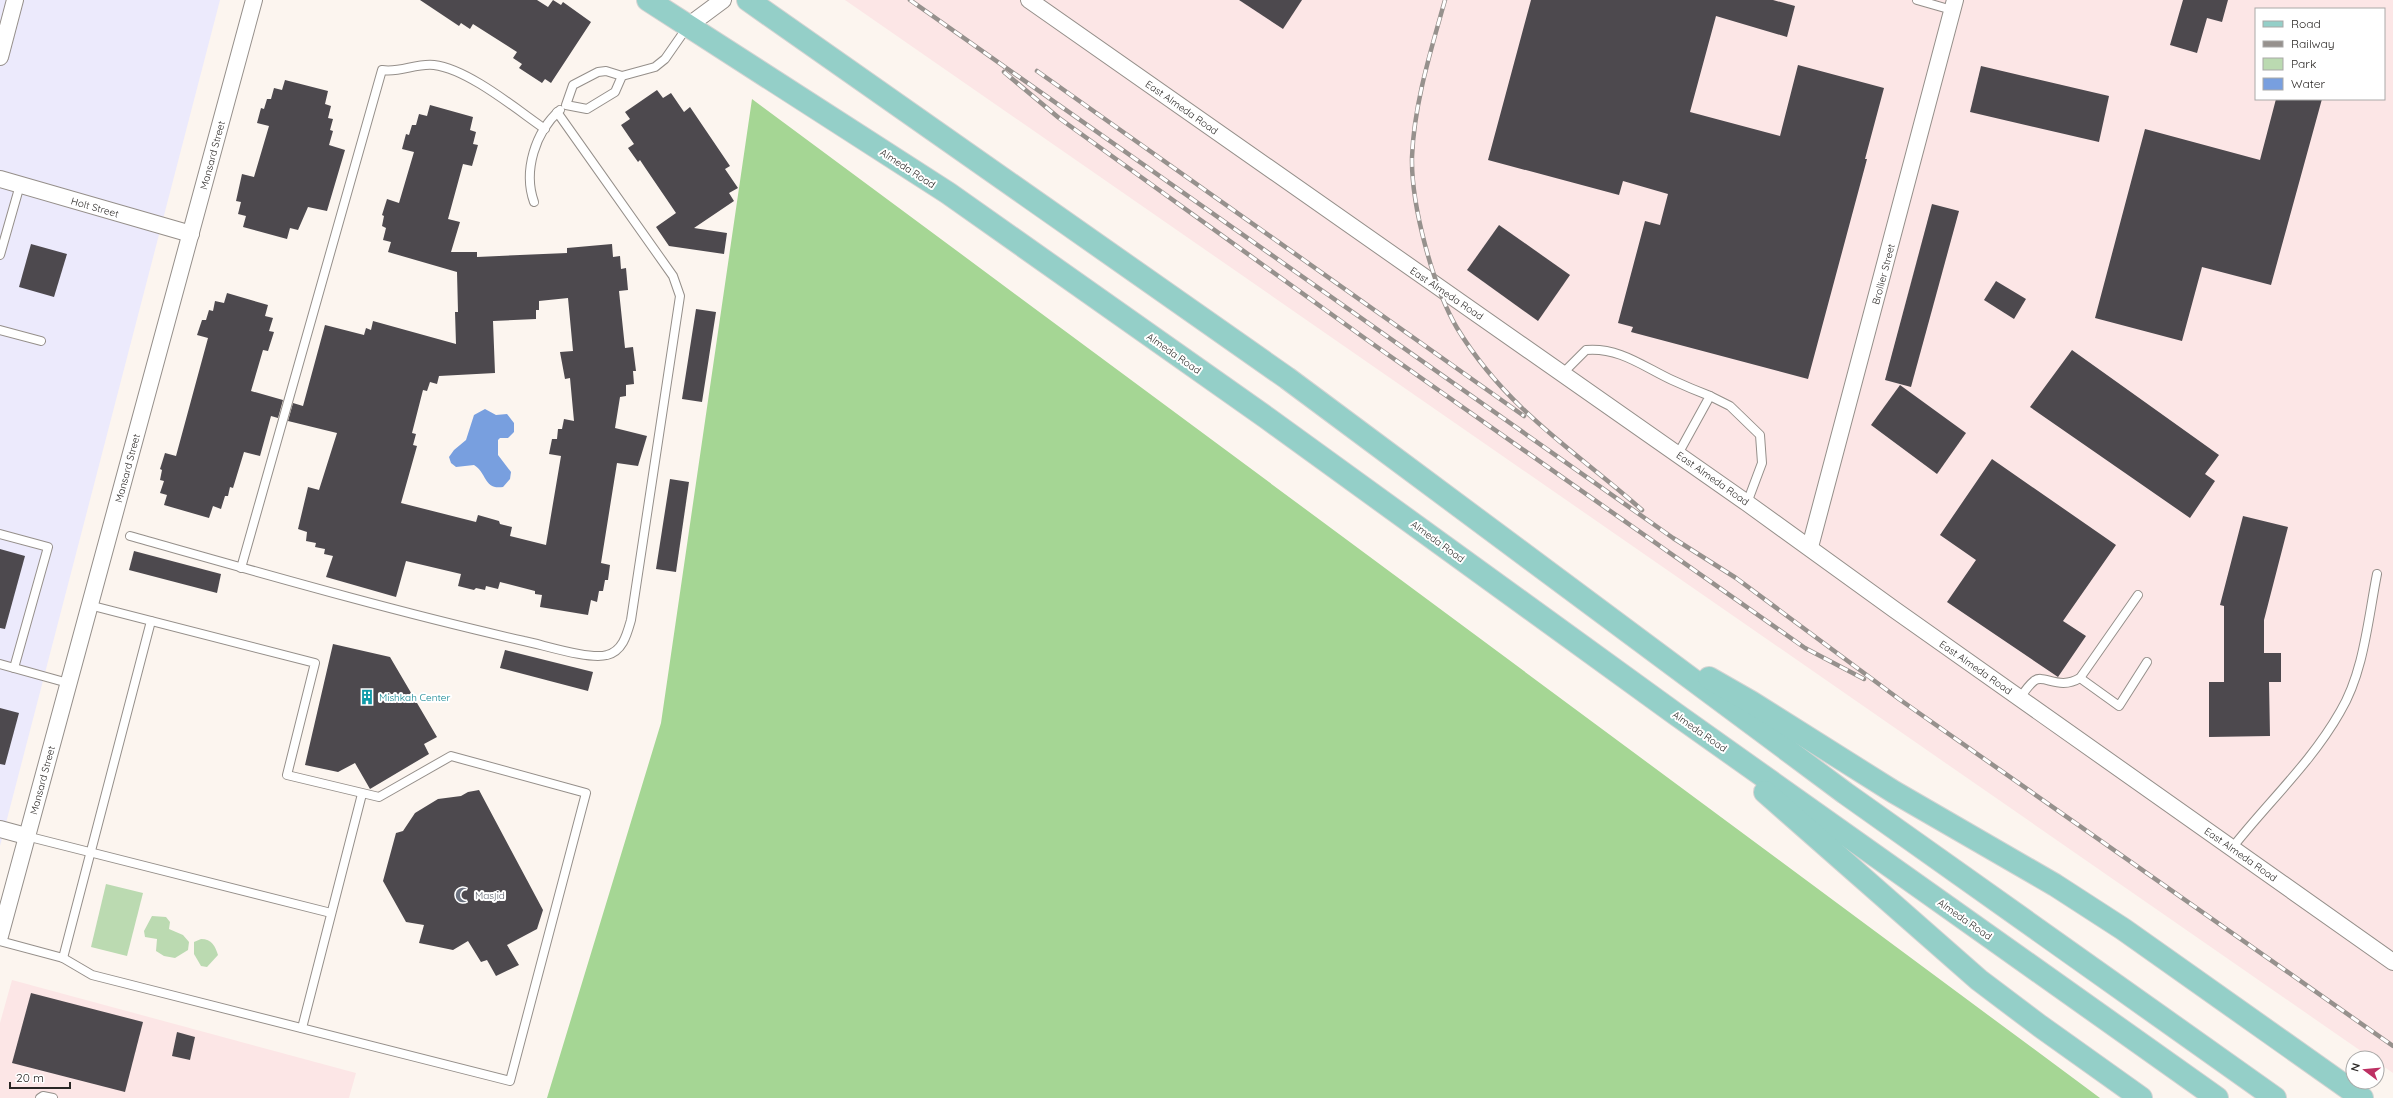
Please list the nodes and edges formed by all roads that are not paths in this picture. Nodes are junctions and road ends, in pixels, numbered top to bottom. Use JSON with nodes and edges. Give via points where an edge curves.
{"nodes":[{"id":1,"x":15,"y":0,"type":"edge"},
{"id":2,"x":254,"y":0,"type":"edge"},
{"id":3,"x":648,"y":0,"type":"edge"},
{"id":4,"x":723,"y":0,"type":"edge"},
{"id":5,"x":748,"y":0,"type":"edge"},
{"id":6,"x":1029,"y":0,"type":"edge"},
{"id":7,"x":1917,"y":0,"type":"edge"},
{"id":8,"x":1954,"y":5,"type":"edge"},
{"id":9,"x":688,"y":26,"type":"junction"},
{"id":10,"x":0,"y":57,"type":"edge"},
{"id":11,"x":622,"y":76,"type":"junction"},
{"id":12,"x":566,"y":105,"type":"junction"},
{"id":13,"x":558,"y":112,"type":"junction"},
{"id":14,"x":545,"y":129,"type":"junction"},
{"id":15,"x":0,"y":179,"type":"edge"},
{"id":16,"x":20,"y":185,"type":"junction"},
{"id":17,"x":534,"y":202,"type":"dead end"},
{"id":18,"x":191,"y":234,"type":"junction"},
{"id":19,"x":0,"y":255,"type":"edge"},
{"id":20,"x":0,"y":330,"type":"edge"},
{"id":21,"x":41,"y":341,"type":"dead end"},
{"id":22,"x":1563,"y":373,"type":"junction"},
{"id":23,"x":1710,"y":396,"type":"junction"},
{"id":24,"x":1678,"y":454,"type":"junction"},
{"id":25,"x":1748,"y":503,"type":"junction"},
{"id":26,"x":0,"y":534,"type":"edge"},
{"id":27,"x":130,"y":536,"type":"dead end"},
{"id":28,"x":1810,"y":547,"type":"junction"},
{"id":29,"x":241,"y":568,"type":"junction"},
{"id":30,"x":2377,"y":574,"type":"dead end"},
{"id":31,"x":2138,"y":595,"type":"dead end"},
{"id":32,"x":90,"y":605,"type":"junction"},
{"id":33,"x":151,"y":621,"type":"junction"},
{"id":34,"x":1635,"y":636,"type":"junction"},
{"id":35,"x":2147,"y":662,"type":"dead end"},
{"id":36,"x":0,"y":664,"type":"edge"},
{"id":37,"x":14,"y":668,"type":"junction"},
{"id":38,"x":2080,"y":678,"type":"junction"},
{"id":39,"x":68,"y":683,"type":"junction"},
{"id":40,"x":2020,"y":698,"type":"junction"},
{"id":41,"x":1677,"y":715,"type":"junction"},
{"id":42,"x":362,"y":794,"type":"junction"},
{"id":43,"x":0,"y":829,"type":"edge"},
{"id":44,"x":26,"y":836,"type":"junction"},
{"id":45,"x":2232,"y":848,"type":"junction"},
{"id":46,"x":90,"y":852,"type":"junction"},
{"id":47,"x":331,"y":913,"type":"junction"},
{"id":48,"x":0,"y":936,"type":"edge"},
{"id":49,"x":0,"y":941,"type":"edge"},
{"id":50,"x":63,"y":958,"type":"junction"},
{"id":51,"x":2393,"y":962,"type":"edge"},
{"id":52,"x":302,"y":1028,"type":"junction"},
{"id":53,"x":40,"y":1098,"type":"edge"},
{"id":54,"x":53,"y":1098,"type":"edge"},
{"id":55,"x":2141,"y":1098,"type":"edge"},
{"id":56,"x":2217,"y":1098,"type":"edge"},
{"id":57,"x":2275,"y":1098,"type":"edge"},
{"id":58,"x":2362,"y":1098,"type":"edge"}],
"edges":[{"from":1,"to":10,"type":"street"},
{"from":2,"to":18,"type":"street","name":"Mansard Street"},
{"from":3,"to":9,"type":"main road","name":"Almeda Road"},
{"from":4,"to":9,"type":"street"},
{"from":5,"to":34,"type":"main road","via":[[1287,378]]},
{"from":6,"to":22,"type":"street","name":"East Almeda Road"},
{"from":7,"to":8,"type":"lane"},
{"from":8,"to":28,"type":"street","name":"Brollier Street"},
{"from":9,"to":11,"type":"lane","via":[[660,63],[649,69]]},
{"from":9,"to":41,"type":"main road","name":"Almeda Road","via":[[954,198],[1267,418]]},
{"from":11,"to":12,"type":"lane","via":[[615,92],[587,109]]},
{"from":11,"to":12,"type":"lane","via":[[606,70],[585,78],[573,85]]},
{"from":12,"to":13,"type":"lane"},
{"from":13,"to":14,"type":"lane"},
{"from":13,"to":29,"type":"lane","via":[[673,276],[680,296],[631,620],[626,638],[609,655],[593,656],[498,635]]},
{"from":14,"to":17,"type":"lane","via":[[530,165],[529,189]]},
{"from":14,"to":29,"type":"lane","via":[[451,68],[425,64],[399,71],[382,70]]},
{"from":15,"to":16,"type":"street","name":"Holt Street"},
{"from":16,"to":18,"type":"street","name":"Holt Street"},
{"from":16,"to":19,"type":"lane"},
{"from":18,"to":32,"type":"street","name":"Mansard Street"},
{"from":20,"to":21,"type":"lane"},
{"from":22,"to":23,"type":"lane","via":[[1586,350],[1601,348],[1620,353]]},
{"from":22,"to":24,"type":"street","name":"East Almeda Road"},
{"from":23,"to":24,"type":"lane"},
{"from":23,"to":25,"type":"lane","via":[[1730,406],[1760,435],[1762,463]]},
{"from":24,"to":25,"type":"street","name":"East Almeda Road"},
{"from":25,"to":28,"type":"street","name":"East Almeda Road"},
{"from":26,"to":37,"type":"lane","via":[[48,547]]},
{"from":27,"to":29,"type":"lane"},
{"from":28,"to":40,"type":"street","name":"East Almeda Road"},
{"from":30,"to":45,"type":"lane","via":[[2356,675],[2341,712],[2296,776]]},
{"from":31,"to":38,"type":"lane"},
{"from":32,"to":33,"type":"lane"},
{"from":32,"to":39,"type":"street","name":"Mansard Street"},
{"from":33,"to":42,"type":"lane","via":[[315,663],[287,775]]},
{"from":33,"to":46,"type":"lane"},
{"from":34,"to":57,"type":"main road","via":[[1851,798]]},
{"from":34,"to":58,"type":"main road","via":[[1751,702],[1894,792],[2055,885],[2123,929]]},
{"from":35,"to":38,"type":"lane","via":[[2118,706]]},
{"from":36,"to":37,"type":"lane"},
{"from":37,"to":39,"type":"lane"},
{"from":38,"to":40,"type":"lane","via":[[2071,684],[2041,678],[2035,680]]},
{"from":39,"to":44,"type":"street","name":"Mansard Street"},
{"from":40,"to":45,"type":"street","name":"East Almeda Road"},
{"from":41,"to":55,"type":"main road","via":[[1980,980]]},
{"from":41,"to":56,"type":"main road","name":"Almeda Road"},
{"from":42,"to":47,"type":"lane"},
{"from":42,"to":52,"type":"lane","via":[[379,797],[451,756],[586,793],[510,1080]]},
{"from":43,"to":44,"type":"street"},
{"from":44,"to":46,"type":"lane"},
{"from":44,"to":48,"type":"street","name":"Mansard Street"},
{"from":45,"to":51,"type":"street","name":"East Almeda Road"},
{"from":46,"to":47,"type":"lane"},
{"from":46,"to":50,"type":"lane"},
{"from":47,"to":52,"type":"lane"},
{"from":49,"to":50,"type":"lane"},
{"from":50,"to":52,"type":"lane","via":[[92,975]]},
{"from":53,"to":54,"type":"lane"}]}
